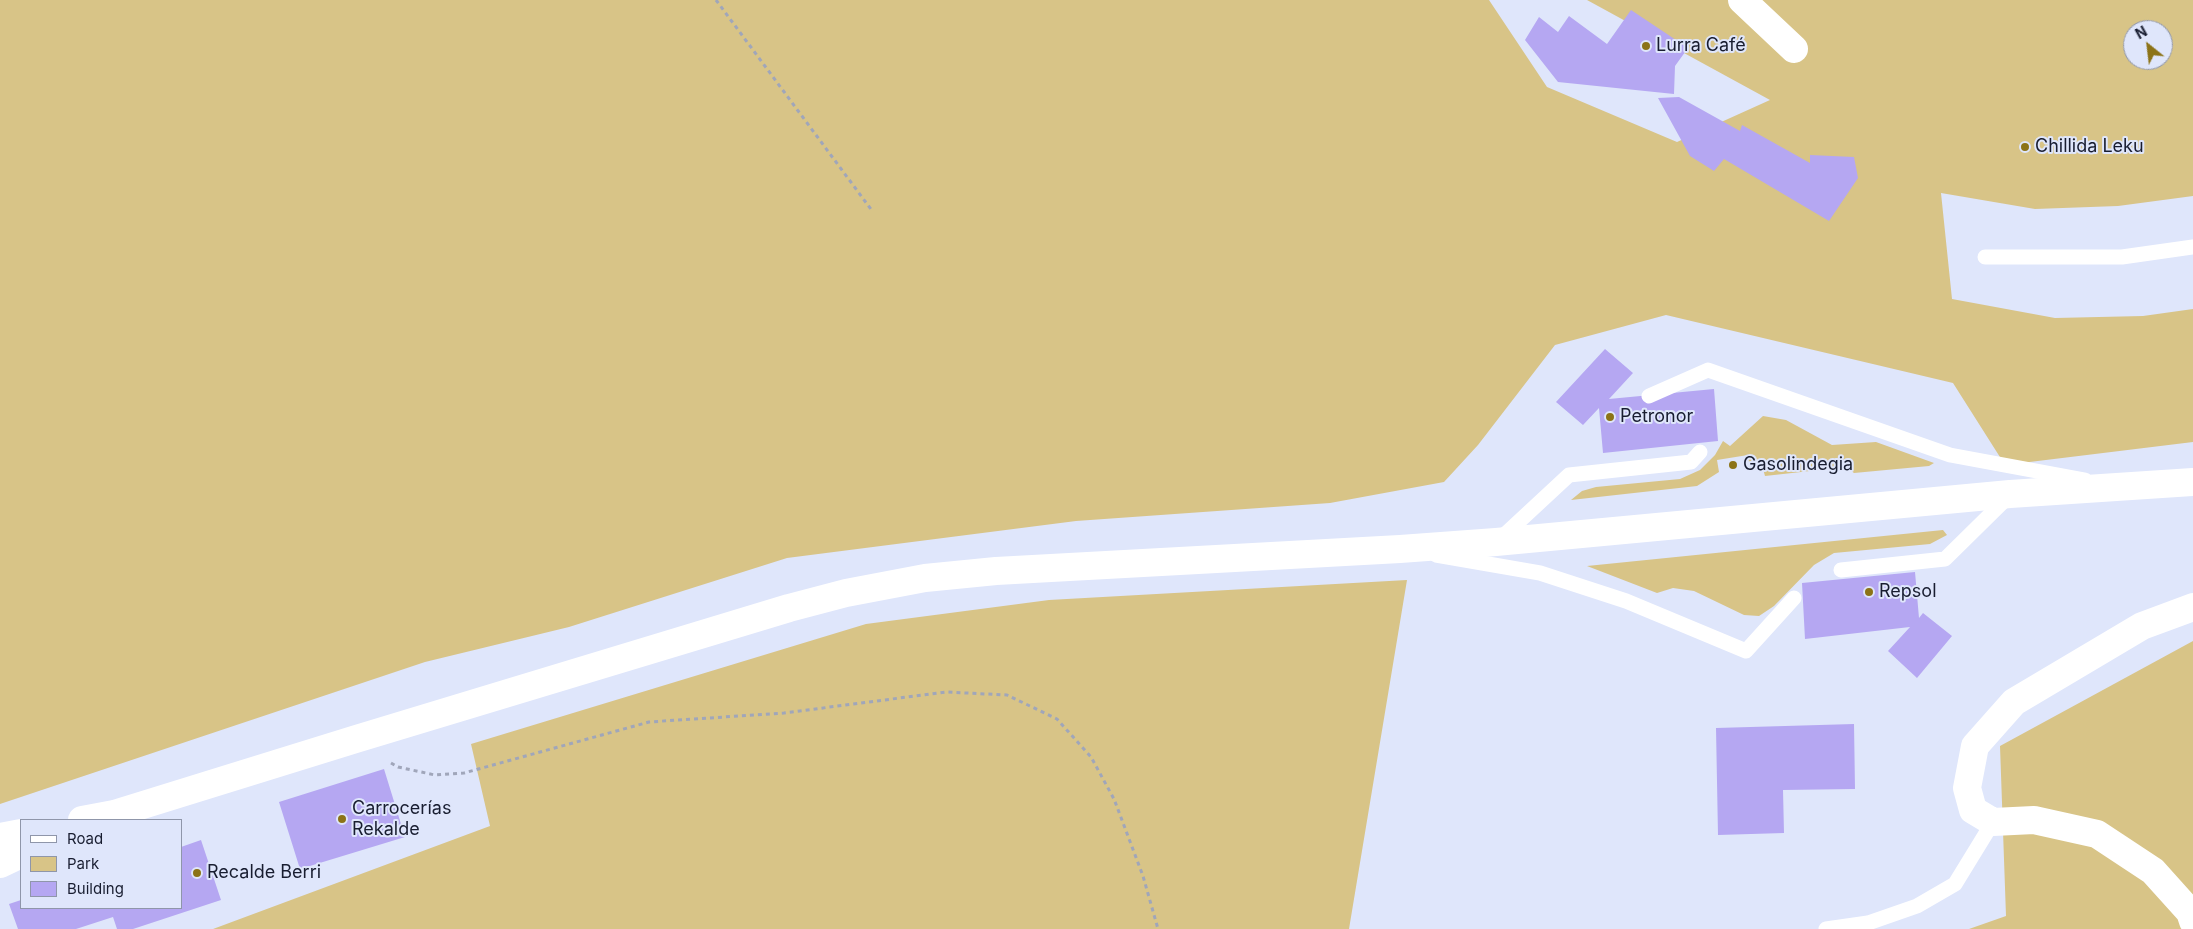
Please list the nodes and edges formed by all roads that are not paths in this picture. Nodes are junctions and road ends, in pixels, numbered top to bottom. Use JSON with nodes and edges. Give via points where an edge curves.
{"nodes":[{"id":1,"x":1742,"y":0,"type":"edge"},
{"id":2,"x":1794,"y":49,"type":"dead end"},
{"id":3,"x":2193,"y":247,"type":"edge"},
{"id":4,"x":1985,"y":257,"type":"dead end"},
{"id":5,"x":1649,"y":396,"type":"dead end"},
{"id":6,"x":1700,"y":452,"type":"dead end"},
{"id":7,"x":2193,"y":482,"type":"edge"},
{"id":8,"x":2118,"y":487,"type":"junction"},
{"id":9,"x":2010,"y":494,"type":"junction"},
{"id":10,"x":1496,"y":542,"type":"junction"},
{"id":11,"x":1400,"y":549,"type":"junction"},
{"id":12,"x":1841,"y":570,"type":"dead end"},
{"id":13,"x":1794,"y":598,"type":"dead end"},
{"id":14,"x":2193,"y":607,"type":"edge"},
{"id":15,"x":106,"y":817,"type":"edge"},
{"id":16,"x":90,"y":819,"type":"edge"},
{"id":17,"x":1993,"y":822,"type":"junction"},
{"id":18,"x":20,"y":833,"type":"edge"},
{"id":19,"x":0,"y":837,"type":"edge"},
{"id":20,"x":20,"y":854,"type":"edge"},
{"id":21,"x":0,"y":864,"type":"edge"},
{"id":22,"x":2193,"y":921,"type":"edge"},
{"id":23,"x":1826,"y":929,"type":"edge"}],
"edges":[{"from":1,"to":2,"type":"main road"},
{"from":3,"to":4,"type":"lane","via":[[2122,257]]},
{"from":5,"to":8,"type":"lane","via":[[1708,370],[1950,455]]},
{"from":6,"to":10,"type":"lane","via":[[1691,462],[1569,476]]},
{"from":7,"to":8,"type":"main road"},
{"from":8,"to":9,"type":"main road"},
{"from":9,"to":10,"type":"main road"},
{"from":9,"to":12,"type":"lane","via":[[1945,559]]},
{"from":10,"to":11,"type":"main road"},
{"from":11,"to":13,"type":"lane","via":[[1540,573],[1626,601],[1746,651]]},
{"from":11,"to":15,"type":"main road","via":[[996,571],[925,578],[846,593],[356,738]]},
{"from":14,"to":17,"type":"main road","via":[[2142,626],[2014,702],[1975,746],[1967,788],[1973,810]]},
{"from":15,"to":16,"type":"main road"},
{"from":17,"to":22,"type":"main road","via":[[2034,820],[2097,834],[2153,871],[2190,912]]},
{"from":17,"to":23,"type":"lane","via":[[1955,884],[1917,906],[1868,923]]},
{"from":18,"to":19,"type":"main road"},
{"from":20,"to":21,"type":"main road"}]}
